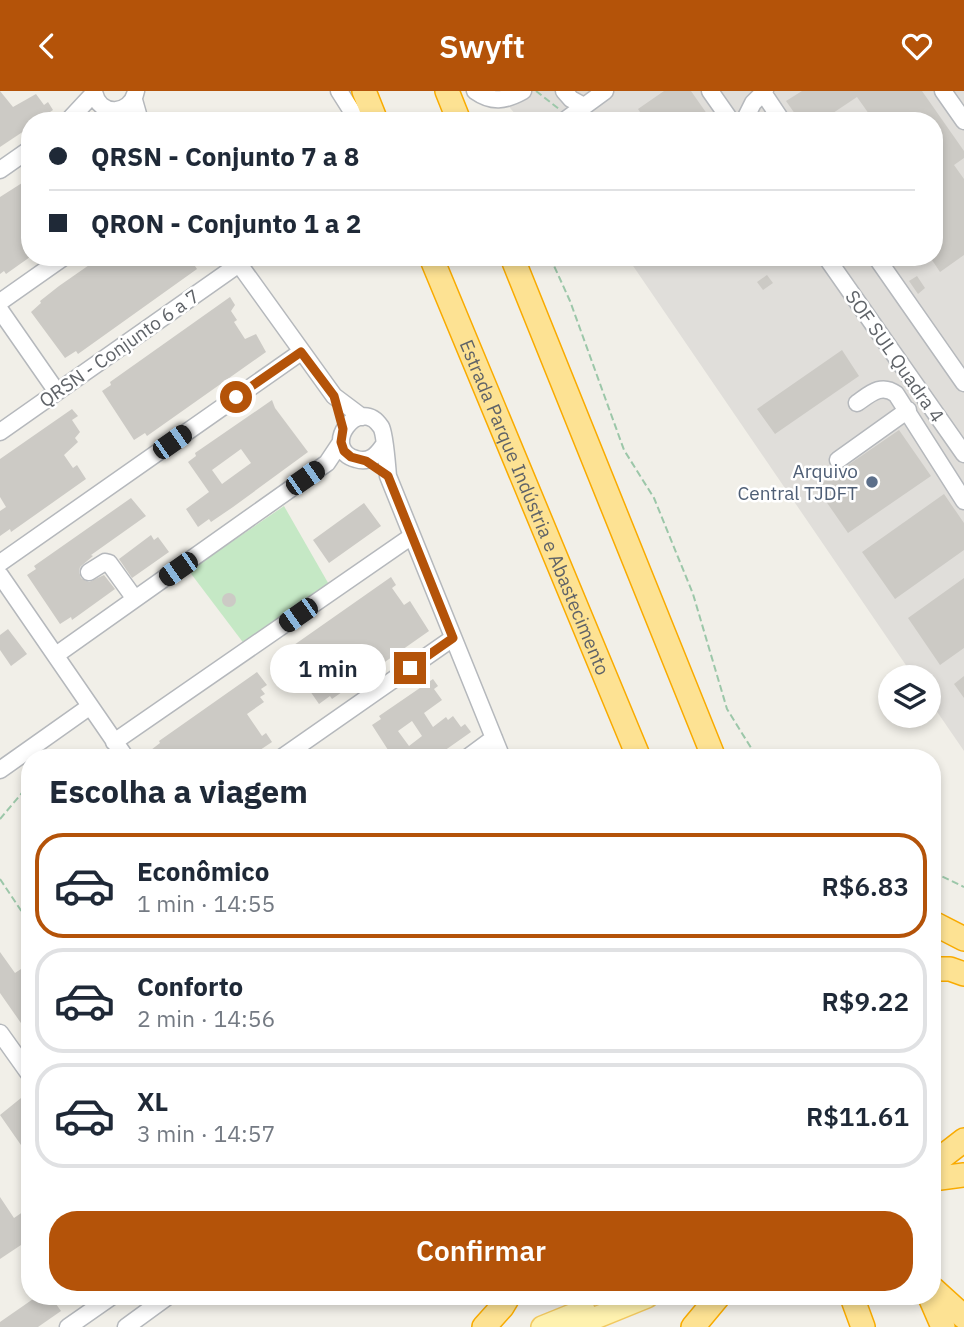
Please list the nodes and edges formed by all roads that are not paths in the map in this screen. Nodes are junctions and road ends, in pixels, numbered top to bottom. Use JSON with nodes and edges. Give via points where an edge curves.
{"nodes":[{"id":1,"x":339,"y":91,"type":"edge"},
{"id":2,"x":364,"y":91,"type":"edge"},
{"id":3,"x":447,"y":91,"type":"edge"},
{"id":4,"x":475,"y":91,"type":"edge"},
{"id":5,"x":523,"y":91,"type":"edge"},
{"id":6,"x":564,"y":91,"type":"edge"},
{"id":7,"x":605,"y":91,"type":"edge"},
{"id":8,"x":710,"y":91,"type":"edge"},
{"id":9,"x":943,"y":91,"type":"edge"},
{"id":10,"x":94,"y":92,"type":"edge"},
{"id":11,"x":763,"y":92,"type":"edge"},
{"id":12,"x":135,"y":95,"type":"edge"},
{"id":13,"x":584,"y":106,"type":"junction"},
{"id":14,"x":109,"y":110,"type":"junction"},
{"id":15,"x":77,"y":112,"type":"edge"},
{"id":16,"x":101,"y":112,"type":"edge"},
{"id":17,"x":112,"y":112,"type":"edge"},
{"id":18,"x":352,"y":112,"type":"edge"},
{"id":19,"x":372,"y":112,"type":"edge"},
{"id":20,"x":455,"y":112,"type":"edge"},
{"id":21,"x":576,"y":112,"type":"edge"},
{"id":22,"x":725,"y":112,"type":"edge"},
{"id":23,"x":748,"y":112,"type":"edge"},
{"id":24,"x":776,"y":112,"type":"edge"},
{"id":25,"x":964,"y":121,"type":"edge"},
{"id":26,"x":21,"y":155,"type":"edge"},
{"id":27,"x":0,"y":170,"type":"edge"},
{"id":28,"x":51,"y":266,"type":"edge"},
{"id":29,"x":228,"y":266,"type":"edge"},
{"id":30,"x":240,"y":266,"type":"edge"},
{"id":31,"x":435,"y":266,"type":"edge"},
{"id":32,"x":516,"y":266,"type":"edge"},
{"id":33,"x":833,"y":266,"type":"edge"},
{"id":34,"x":882,"y":266,"type":"edge"},
{"id":35,"x":0,"y":302,"type":"edge"},
{"id":36,"x":0,"y":310,"type":"edge"},
{"id":37,"x":301,"y":352,"type":"junction"},
{"id":38,"x":964,"y":383,"type":"edge"},
{"id":39,"x":57,"y":392,"type":"junction"},
{"id":40,"x":334,"y":396,"type":"junction"},
{"id":41,"x":857,"y":403,"type":"dead end"},
{"id":42,"x":908,"y":410,"type":"junction"},
{"id":43,"x":362,"y":417,"type":"junction"},
{"id":44,"x":0,"y":432,"type":"edge"},
{"id":45,"x":342,"y":435,"type":"junction"},
{"id":46,"x":383,"y":446,"type":"junction"},
{"id":47,"x":964,"y":454,"type":"edge"},
{"id":48,"x":358,"y":459,"type":"junction"},
{"id":49,"x":838,"y":460,"type":"dead end"},
{"id":50,"x":327,"y":463,"type":"junction"},
{"id":51,"x":388,"y":476,"type":"junction"},
{"id":52,"x":964,"y":501,"type":"edge"},
{"id":53,"x":412,"y":536,"type":"junction"},
{"id":54,"x":0,"y":563,"type":"edge"},
{"id":55,"x":89,"y":572,"type":"dead end"},
{"id":56,"x":0,"y":575,"type":"edge"},
{"id":57,"x":135,"y":599,"type":"junction"},
{"id":58,"x":453,"y":638,"type":"junction"},
{"id":59,"x":56,"y":655,"type":"junction"},
{"id":60,"x":89,"y":707,"type":"junction"},
{"id":61,"x":495,"y":739,"type":"junction"},
{"id":62,"x":114,"y":742,"type":"junction"},
{"id":63,"x":30,"y":749,"type":"edge"},
{"id":64,"x":119,"y":749,"type":"edge"},
{"id":65,"x":294,"y":749,"type":"edge"},
{"id":66,"x":480,"y":749,"type":"edge"},
{"id":67,"x":499,"y":749,"type":"edge"},
{"id":68,"x":635,"y":749,"type":"edge"},
{"id":69,"x":706,"y":749,"type":"edge"},
{"id":70,"x":21,"y":755,"type":"edge"},
{"id":71,"x":0,"y":770,"type":"edge"},
{"id":72,"x":941,"y":927,"type":"edge"},
{"id":73,"x":964,"y":939,"type":"edge"},
{"id":74,"x":941,"y":969,"type":"edge"},
{"id":75,"x":964,"y":974,"type":"edge"},
{"id":76,"x":0,"y":1033,"type":"edge"},
{"id":77,"x":21,"y":1062,"type":"edge"},
{"id":78,"x":964,"y":1140,"type":"edge"},
{"id":79,"x":964,"y":1153,"type":"edge"},
{"id":80,"x":941,"y":1165,"type":"edge"},
{"id":81,"x":941,"y":1168,"type":"edge"},
{"id":82,"x":964,"y":1169,"type":"edge"},
{"id":83,"x":941,"y":1171,"type":"edge"},
{"id":84,"x":941,"y":1173,"type":"edge"},
{"id":85,"x":964,"y":1175,"type":"edge"},
{"id":86,"x":941,"y":1296,"type":"edge"},
{"id":87,"x":100,"y":1305,"type":"edge"},
{"id":88,"x":156,"y":1305,"type":"edge"},
{"id":89,"x":502,"y":1305,"type":"edge"},
{"id":90,"x":596,"y":1305,"type":"edge"},
{"id":91,"x":627,"y":1305,"type":"edge"},
{"id":92,"x":712,"y":1305,"type":"edge"},
{"id":93,"x":933,"y":1305,"type":"edge"},
{"id":94,"x":964,"y":1317,"type":"edge"},
{"id":95,"x":68,"y":1327,"type":"edge"},
{"id":96,"x":126,"y":1327,"type":"edge"},
{"id":97,"x":484,"y":1327,"type":"edge"},
{"id":98,"x":542,"y":1327,"type":"edge"},
{"id":99,"x":573,"y":1327,"type":"edge"},
{"id":100,"x":694,"y":1327,"type":"edge"},
{"id":101,"x":943,"y":1327,"type":"edge"}],
"edges":[{"from":1,"to":18,"type":"street"},
{"from":2,"to":19,"type":"highway"},
{"from":3,"to":20,"type":"highway"},
{"from":4,"to":5,"type":"street","via":[[498,100]]},
{"from":6,"to":13,"type":"street"},
{"from":7,"to":13,"type":"street"},
{"from":8,"to":22,"type":"street"},
{"from":9,"to":25,"type":"street"},
{"from":10,"to":14,"type":"street","via":[[98,103]]},
{"from":10,"to":15,"type":"street"},
{"from":11,"to":23,"type":"street"},
{"from":11,"to":24,"type":"street"},
{"from":12,"to":14,"type":"street","via":[[125,109]]},
{"from":13,"to":21,"type":"street"},
{"from":14,"to":16,"type":"street"},
{"from":14,"to":17,"type":"street"},
{"from":26,"to":27,"type":"street"},
{"from":28,"to":35,"type":"street"},
{"from":29,"to":39,"type":"street","name":"QRSN - Conjunto 6 a 7"},
{"from":30,"to":37,"type":"street"},
{"from":31,"to":68,"type":"highway","name":"Estrada Parque Indústria e Abastecimento"},
{"from":32,"to":69,"type":"highway"},
{"from":33,"to":47,"type":"street","name":"SOF SUL Quadra 4"},
{"from":34,"to":38,"type":"street"},
{"from":36,"to":39,"type":"street"},
{"from":37,"to":40,"type":"street"},
{"from":37,"to":54,"type":"street"},
{"from":39,"to":44,"type":"street","name":"QRSN - Conjunto 6 a 7"},
{"from":40,"to":43,"type":"street"},
{"from":40,"to":45,"type":"street"},
{"from":41,"to":42,"type":"street","via":[[883,388],[896,394]]},
{"from":42,"to":49,"type":"street"},
{"from":42,"to":52,"type":"street"},
{"from":43,"to":45,"type":"street","via":[[351,420]]},
{"from":43,"to":46,"type":"street","via":[[380,426]]},
{"from":45,"to":48,"type":"street","via":[[344,451]]},
{"from":45,"to":50,"type":"street"},
{"from":46,"to":48,"type":"street","via":[[376,456]]},
{"from":46,"to":51,"type":"street"},
{"from":48,"to":50,"type":"street"},
{"from":48,"to":51,"type":"street"},
{"from":50,"to":57,"type":"street"},
{"from":51,"to":53,"type":"street"},
{"from":53,"to":58,"type":"street"},
{"from":53,"to":62,"type":"street"},
{"from":55,"to":57,"type":"street","via":[[109,563]]},
{"from":56,"to":59,"type":"street"},
{"from":57,"to":59,"type":"street"},
{"from":58,"to":61,"type":"street"},
{"from":58,"to":65,"type":"street"},
{"from":59,"to":60,"type":"street"},
{"from":60,"to":62,"type":"street"},
{"from":60,"to":63,"type":"street"},
{"from":61,"to":66,"type":"street"},
{"from":61,"to":67,"type":"street"},
{"from":62,"to":64,"type":"street"},
{"from":70,"to":71,"type":"street"},
{"from":72,"to":73,"type":"highway"},
{"from":74,"to":75,"type":"highway"},
{"from":76,"to":77,"type":"street"},
{"from":78,"to":80,"type":"highway"},
{"from":79,"to":81,"type":"street"},
{"from":82,"to":83,"type":"street"},
{"from":84,"to":85,"type":"highway"},
{"from":86,"to":94,"type":"highway"},
{"from":87,"to":95,"type":"street"},
{"from":88,"to":96,"type":"street"},
{"from":89,"to":97,"type":"highway"},
{"from":90,"to":98,"type":"main road"},
{"from":91,"to":99,"type":"main road"},
{"from":92,"to":100,"type":"highway"},
{"from":93,"to":101,"type":"highway"}]}
